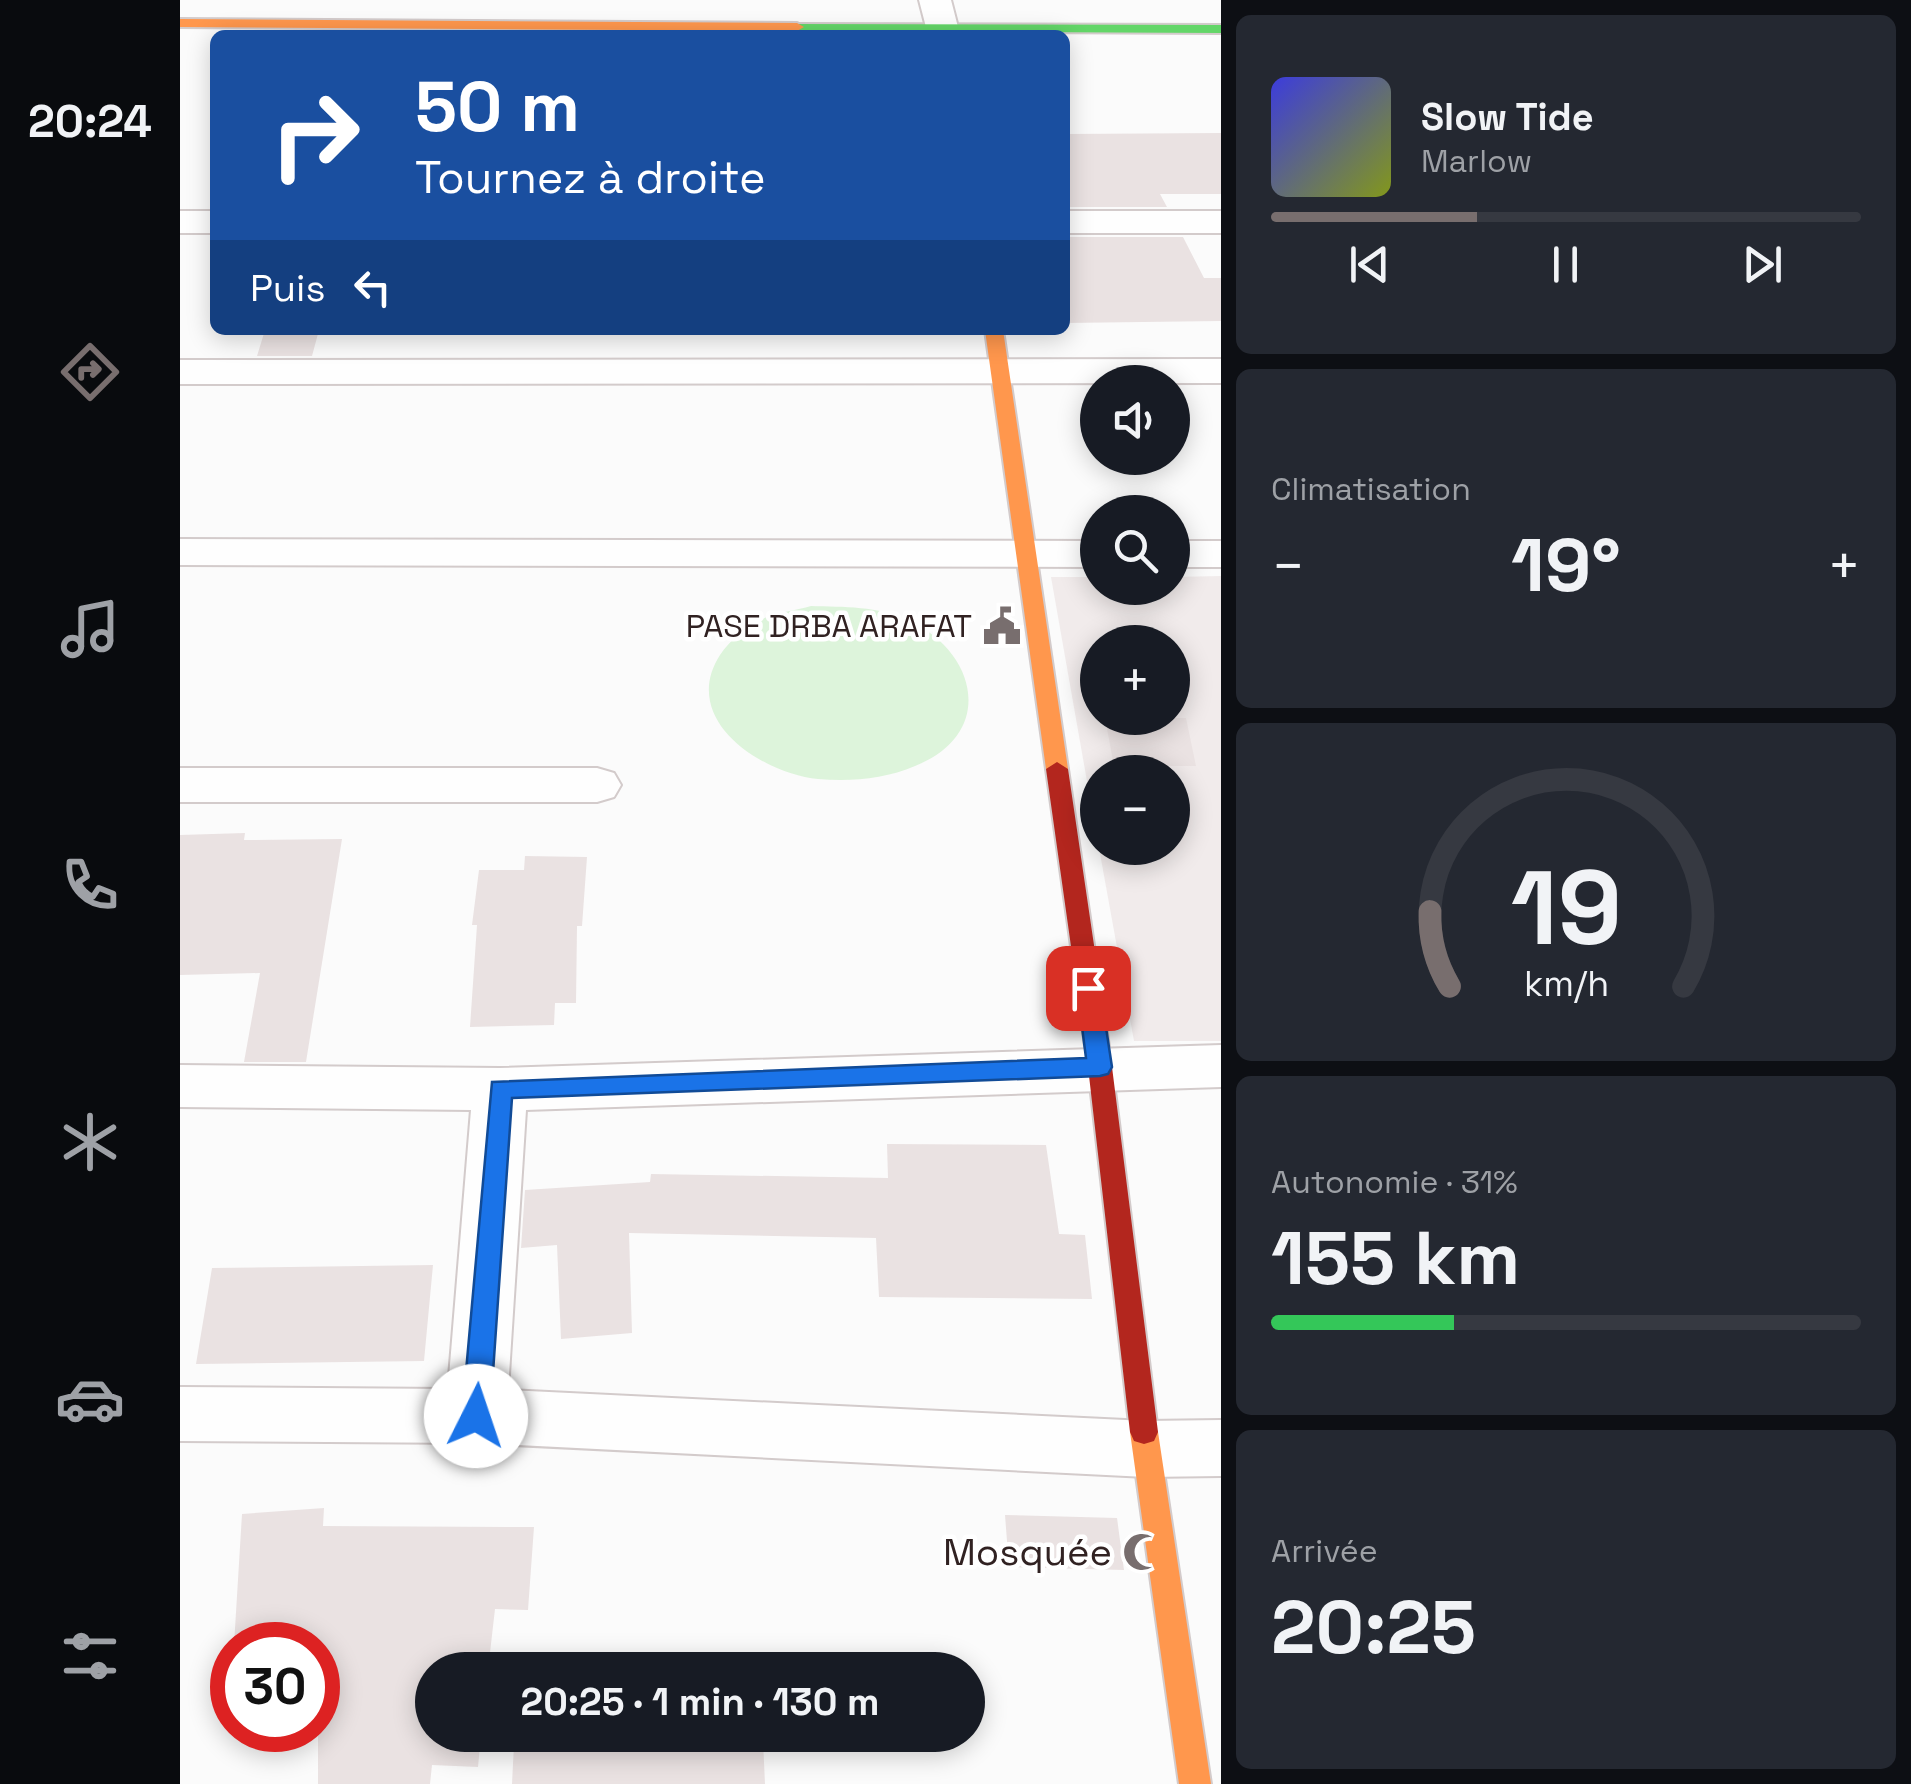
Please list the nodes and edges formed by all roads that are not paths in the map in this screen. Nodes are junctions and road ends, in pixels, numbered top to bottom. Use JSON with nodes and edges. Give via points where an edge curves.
{"nodes":[{"id":1,"x":939,"y":21,"type":"edge"},
{"id":2,"x":180,"y":23,"type":"edge"},
{"id":3,"x":1221,"y":29,"type":"edge"},
{"id":4,"x":180,"y":222,"type":"edge"},
{"id":5,"x":210,"y":222,"type":"edge"},
{"id":6,"x":1070,"y":222,"type":"edge"},
{"id":7,"x":1221,"y":222,"type":"edge"},
{"id":8,"x":635,"y":335,"type":"edge"},
{"id":9,"x":995,"y":335,"type":"edge"},
{"id":10,"x":1221,"y":370,"type":"edge"},
{"id":11,"x":636,"y":371,"type":"junction"},
{"id":12,"x":1000,"y":371,"type":"junction"},
{"id":13,"x":180,"y":372,"type":"edge"},
{"id":14,"x":180,"y":552,"type":"edge"},
{"id":15,"x":1026,"y":554,"type":"junction"},
{"id":16,"x":1080,"y":554,"type":"edge"},
{"id":17,"x":1190,"y":554,"type":"edge"},
{"id":18,"x":1221,"y":554,"type":"edge"},
{"id":19,"x":180,"y":785,"type":"edge"},
{"id":20,"x":597,"y":785,"type":"dead end"},
{"id":21,"x":1221,"y":1066,"type":"edge"},
{"id":22,"x":1100,"y":1067,"type":"junction"},
{"id":23,"x":180,"y":1086,"type":"edge"},
{"id":24,"x":500,"y":1089,"type":"junction"},
{"id":25,"x":180,"y":1414,"type":"edge"},
{"id":26,"x":476,"y":1416,"type":"junction"},
{"id":27,"x":1221,"y":1448,"type":"edge"},
{"id":28,"x":1146,"y":1449,"type":"junction"},
{"id":29,"x":1195,"y":1784,"type":"edge"}],
"edges":[{"from":1,"to":2,"type":"street"},
{"from":1,"to":3,"type":"street"},
{"from":4,"to":5,"type":"street"},
{"from":6,"to":7,"type":"street"},
{"from":8,"to":11,"type":"street"},
{"from":9,"to":12,"type":"street"},
{"from":10,"to":12,"type":"street"},
{"from":11,"to":12,"type":"street"},
{"from":11,"to":13,"type":"street"},
{"from":12,"to":15,"type":"street"},
{"from":14,"to":15,"type":"street"},
{"from":15,"to":16,"type":"street"},
{"from":15,"to":22,"type":"street"},
{"from":17,"to":18,"type":"street"},
{"from":19,"to":20,"type":"street"},
{"from":21,"to":22,"type":"street"},
{"from":22,"to":24,"type":"street"},
{"from":22,"to":28,"type":"street"},
{"from":23,"to":24,"type":"street"},
{"from":24,"to":26,"type":"street"},
{"from":25,"to":26,"type":"street"},
{"from":26,"to":28,"type":"street"},
{"from":27,"to":28,"type":"street"},
{"from":28,"to":29,"type":"street"}]}
